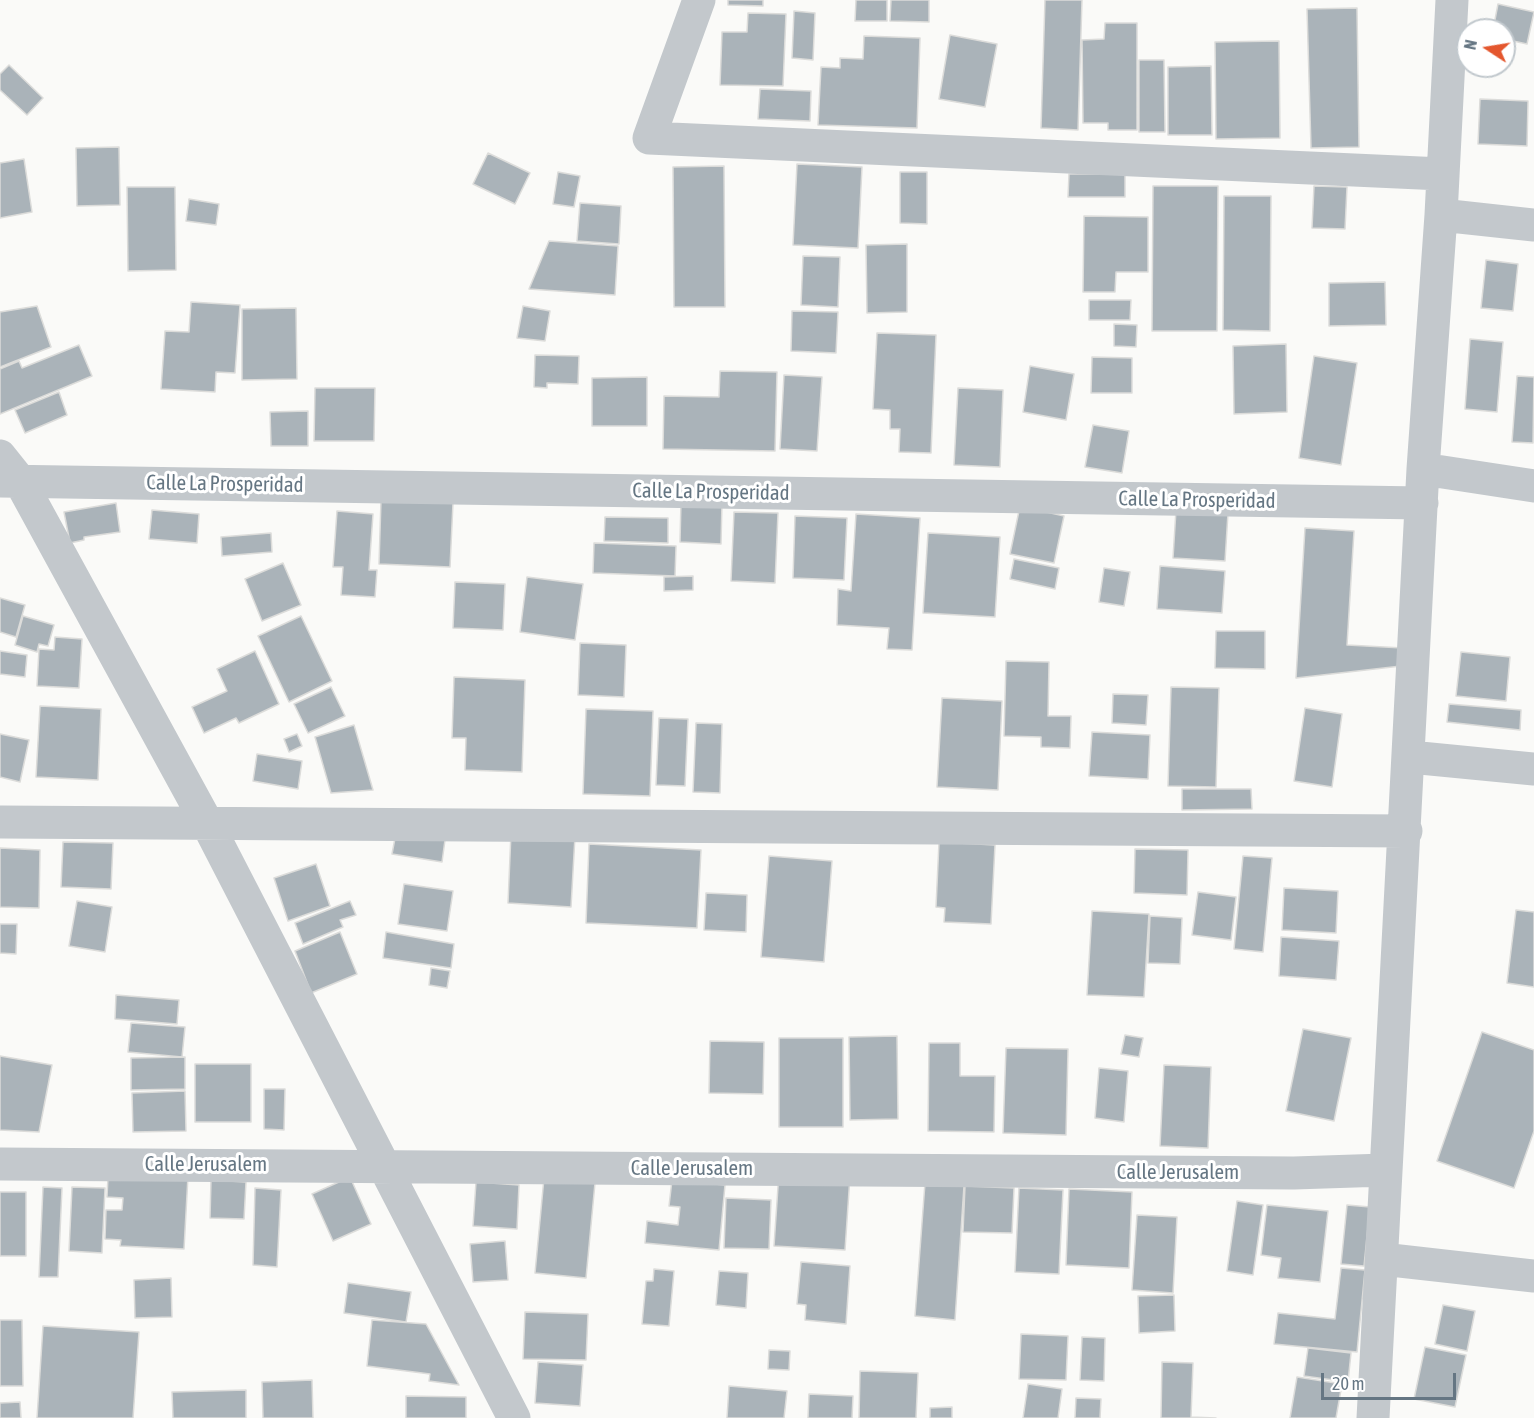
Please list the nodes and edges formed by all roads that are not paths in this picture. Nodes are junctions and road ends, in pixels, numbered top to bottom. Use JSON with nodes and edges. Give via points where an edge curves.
{"nodes":[{"id":1,"x":699,"y":0,"type":"edge"},
{"id":2,"x":1452,"y":0,"type":"edge"},
{"id":3,"x":1442,"y":174,"type":"junction"},
{"id":4,"x":1441,"y":215,"type":"junction"},
{"id":5,"x":1534,"y":225,"type":"edge"},
{"id":6,"x":1423,"y":469,"type":"junction"},
{"id":7,"x":7,"y":473,"type":"edge"},
{"id":8,"x":1534,"y":486,"type":"edge"},
{"id":9,"x":1422,"y":503,"type":"junction"},
{"id":10,"x":1410,"y":757,"type":"junction"},
{"id":11,"x":1534,"y":769,"type":"edge"},
{"id":12,"x":0,"y":822,"type":"edge"},
{"id":13,"x":207,"y":824,"type":"junction"},
{"id":14,"x":1406,"y":831,"type":"junction"},
{"id":15,"x":0,"y":1164,"type":"edge"},
{"id":16,"x":384,"y":1165,"type":"junction"},
{"id":17,"x":1385,"y":1170,"type":"junction"},
{"id":18,"x":1382,"y":1259,"type":"junction"},
{"id":19,"x":1534,"y":1276,"type":"edge"},
{"id":20,"x":514,"y":1418,"type":"edge"},
{"id":21,"x":1373,"y":1418,"type":"edge"}],
"edges":[{"from":1,"to":3,"type":"street","via":[[649,138]]},
{"from":2,"to":3,"type":"street"},
{"from":3,"to":4,"type":"street"},
{"from":4,"to":5,"type":"street"},
{"from":4,"to":6,"type":"street"},
{"from":6,"to":8,"type":"street"},
{"from":6,"to":9,"type":"street"},
{"from":7,"to":9,"type":"street","name":"Calle La Prosperidad"},
{"from":7,"to":13,"type":"street"},
{"from":9,"to":10,"type":"street"},
{"from":10,"to":11,"type":"street"},
{"from":10,"to":14,"type":"street"},
{"from":12,"to":13,"type":"street"},
{"from":13,"to":14,"type":"street"},
{"from":13,"to":16,"type":"street"},
{"from":14,"to":17,"type":"street"},
{"from":15,"to":16,"type":"street","name":"Calle Jerusalem"},
{"from":16,"to":17,"type":"street","name":"Calle Jerusalem","via":[[1282,1173]]},
{"from":16,"to":20,"type":"street"},
{"from":17,"to":18,"type":"street"},
{"from":18,"to":19,"type":"street"},
{"from":18,"to":21,"type":"street"}]}
